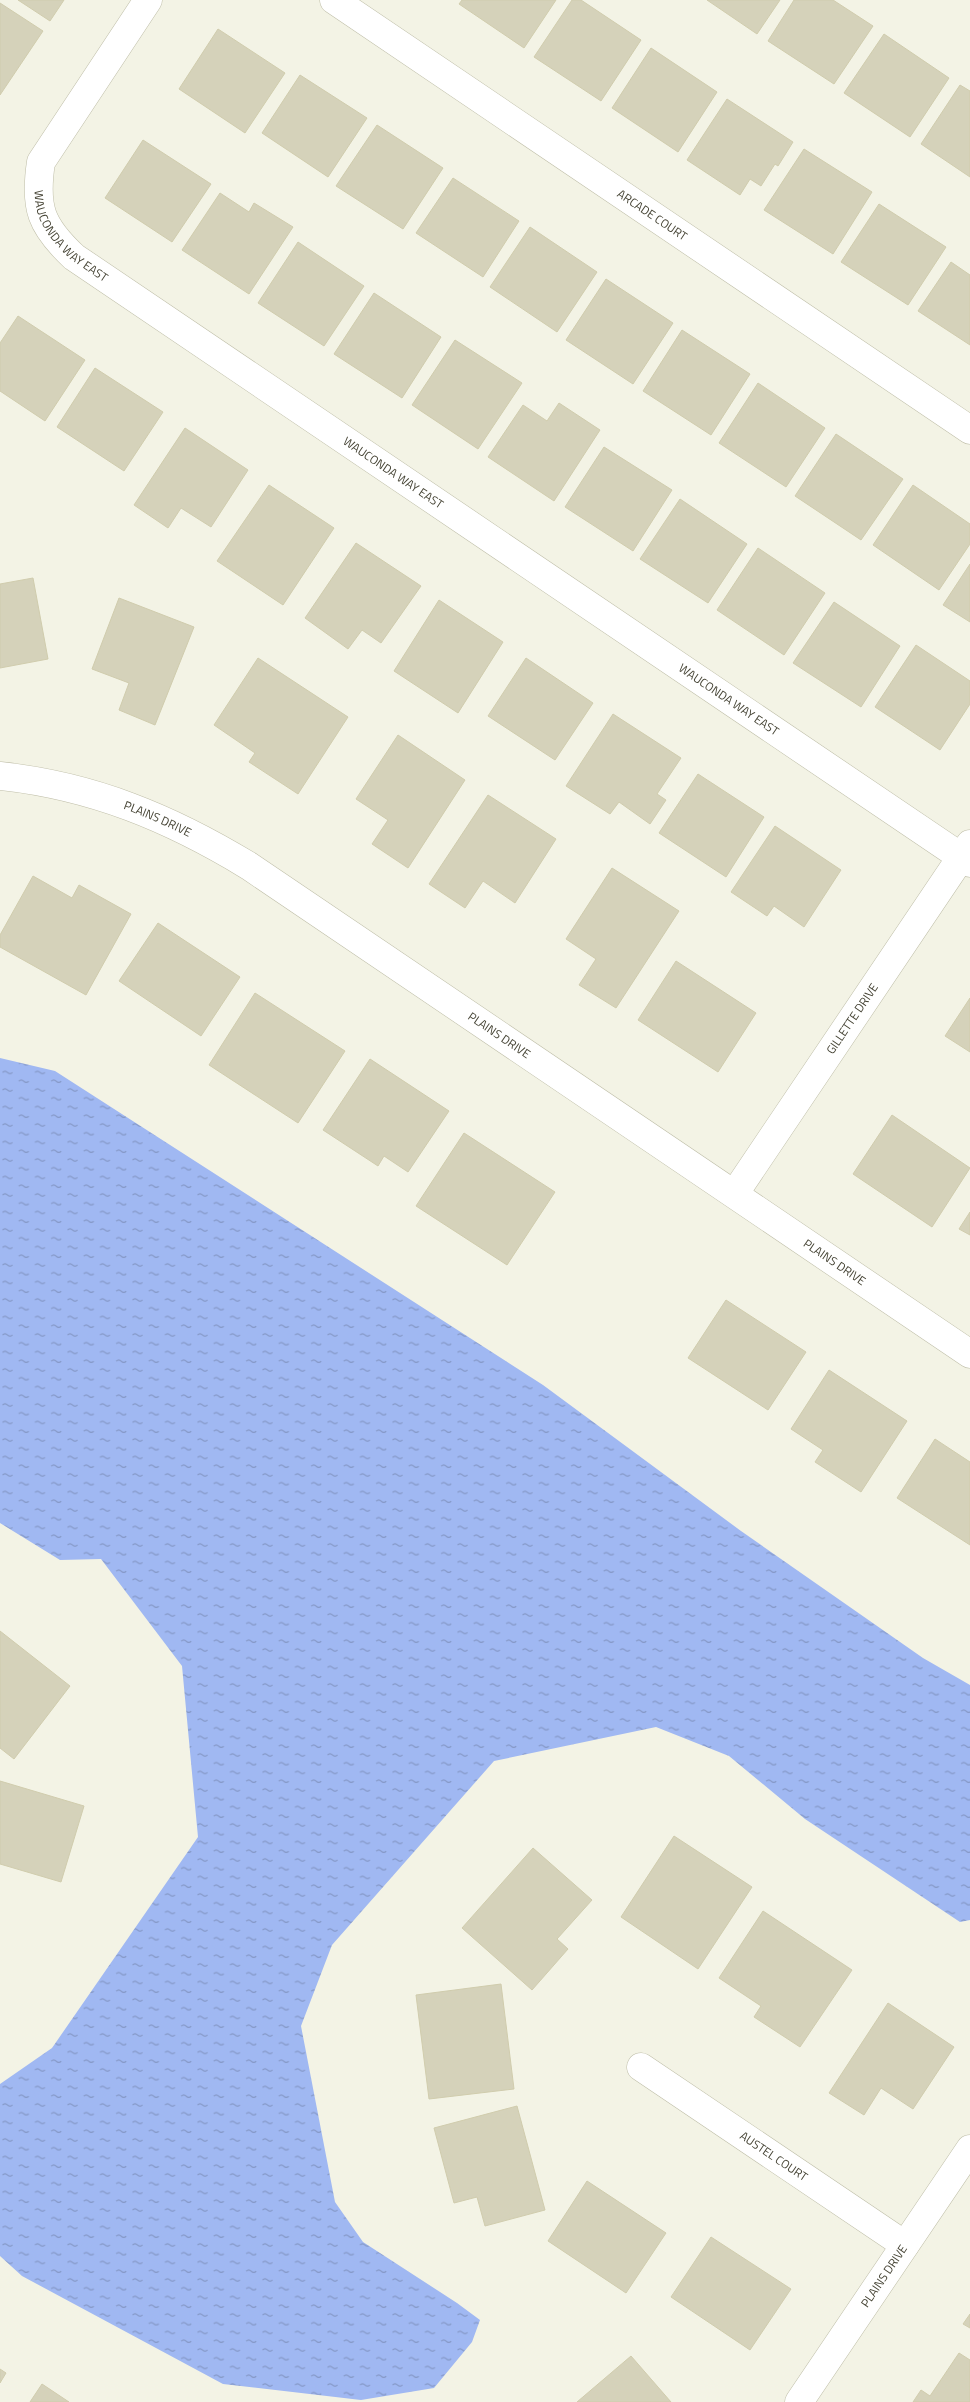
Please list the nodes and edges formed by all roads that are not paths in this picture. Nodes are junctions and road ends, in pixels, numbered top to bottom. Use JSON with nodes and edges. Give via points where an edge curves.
{"nodes":[{"id":1,"x":148,"y":0,"type":"edge"},
{"id":2,"x":334,"y":0,"type":"edge"},
{"id":3,"x":970,"y":430,"type":"edge"},
{"id":4,"x":0,"y":776,"type":"edge"},
{"id":5,"x":967,"y":855,"type":"edge"},
{"id":6,"x":735,"y":1193,"type":"junction"},
{"id":7,"x":970,"y":1354,"type":"edge"},
{"id":8,"x":641,"y":2067,"type":"dead end"},
{"id":9,"x":970,"y":2149,"type":"edge"},
{"id":10,"x":905,"y":2245,"type":"junction"},
{"id":11,"x":799,"y":2402,"type":"edge"}],
"edges":[{"from":1,"to":5,"type":"street","name":"WAUCONDA WAY EAST","via":[[42,162],[37,188],[42,215],[54,239],[74,258]]},
{"from":2,"to":3,"type":"street","name":"ARCADE COURT"},
{"from":4,"to":6,"type":"street","name":"PLAINS DRIVE","via":[[85,791],[135,807],[205,839]]},
{"from":5,"to":6,"type":"street","name":"GILLETTE DRIVE"},
{"from":6,"to":7,"type":"street","name":"PLAINS DRIVE"},
{"from":8,"to":10,"type":"street","name":"AUSTEL COURT"},
{"from":9,"to":10,"type":"street","name":"PLAINS DRIVE"},
{"from":10,"to":11,"type":"street","name":"PLAINS DRIVE"}]}
